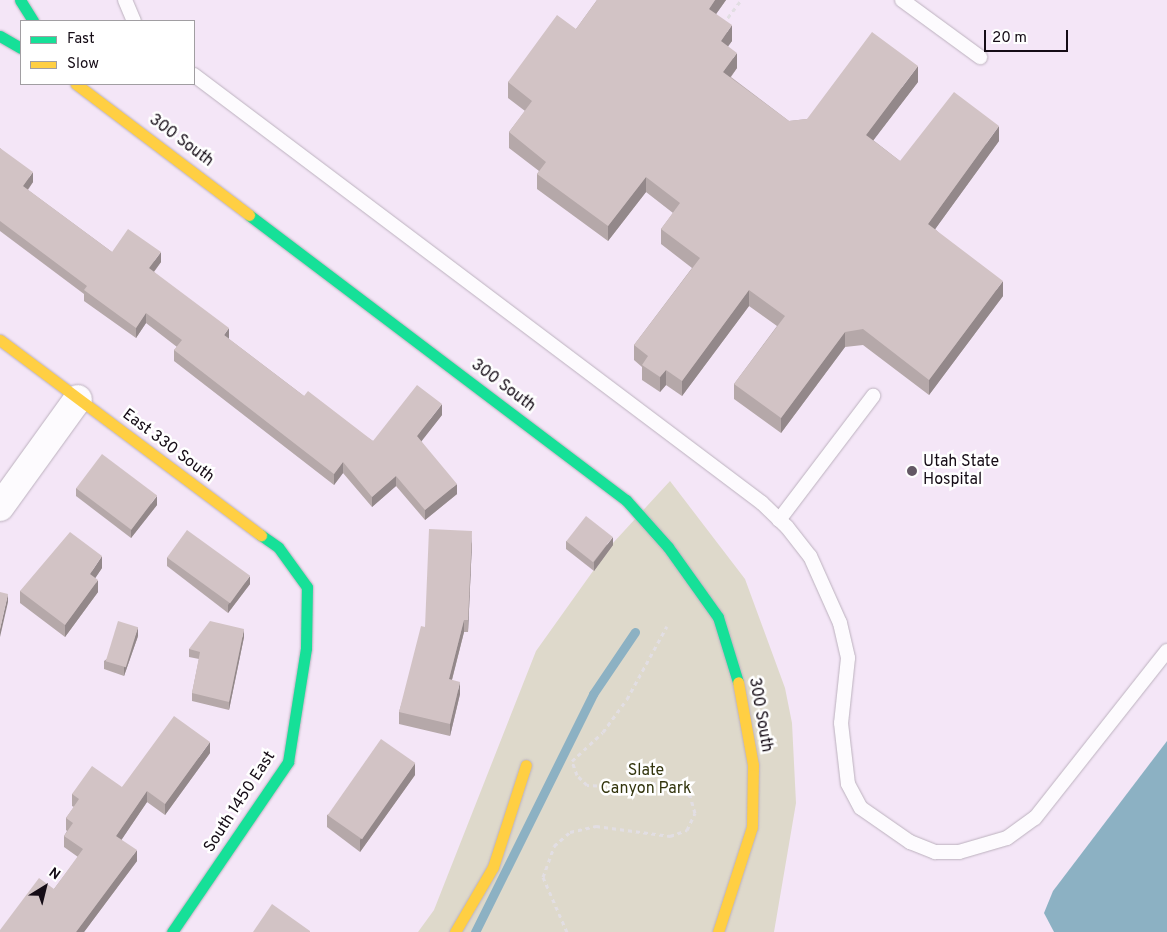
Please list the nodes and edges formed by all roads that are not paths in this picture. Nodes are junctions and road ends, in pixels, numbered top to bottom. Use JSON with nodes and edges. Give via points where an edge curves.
{"nodes":[{"id":1,"x":20,"y":0,"type":"edge"},
{"id":2,"x":125,"y":0,"type":"edge"},
{"id":3,"x":902,"y":0,"type":"edge"},
{"id":4,"x":33,"y":20,"type":"edge"},
{"id":5,"x":134,"y":20,"type":"edge"},
{"id":6,"x":0,"y":36,"type":"edge"},
{"id":7,"x":20,"y":47,"type":"edge"},
{"id":8,"x":980,"y":57,"type":"dead end"},
{"id":9,"x":195,"y":76,"type":"edge"},
{"id":10,"x":77,"y":85,"type":"edge"},
{"id":11,"x":89,"y":85,"type":"edge"},
{"id":12,"x":121,"y":115,"type":"junction"},
{"id":13,"x":0,"y":340,"type":"edge"},
{"id":14,"x":873,"y":396,"type":"dead end"},
{"id":15,"x":78,"y":399,"type":"junction"},
{"id":16,"x":0,"y":508,"type":"edge"},
{"id":17,"x":779,"y":520,"type":"junction"},
{"id":18,"x":307,"y":588,"type":"joint"},
{"id":19,"x":1167,"y":651,"type":"edge"},
{"id":20,"x":526,"y":765,"type":"dead end"},
{"id":21,"x":172,"y":932,"type":"edge"},
{"id":22,"x":455,"y":932,"type":"edge"},
{"id":23,"x":718,"y":932,"type":"edge"}],
"edges":[{"from":1,"to":4,"type":"street"},
{"from":2,"to":5,"type":"lane"},
{"from":3,"to":8,"type":"lane"},
{"from":6,"to":7,"type":"street"},
{"from":9,"to":17,"type":"lane"},
{"from":10,"to":12,"type":"street","name":"300 South"},
{"from":11,"to":12,"type":"street","name":"300 South"},
{"from":12,"to":23,"type":"street","name":"300 South","via":[[626,500],[668,547],[718,617],[742,691],[753,765],[752,827]]},
{"from":13,"to":15,"type":"street","name":"East 330 South"},
{"from":14,"to":17,"type":"lane"},
{"from":15,"to":16,"type":"street"},
{"from":15,"to":18,"type":"street","name":"East 330 South","via":[[278,547]]},
{"from":17,"to":19,"type":"lane","via":[[810,556],[840,623],[848,658],[841,723],[848,784],[862,808],[885,826],[936,852],[959,852],[1007,838],[1035,818]]},
{"from":18,"to":21,"type":"street","name":"South 1450 East","via":[[306,648],[297,728],[288,762]]},
{"from":20,"to":22,"type":"street","via":[[493,867]]}]}
